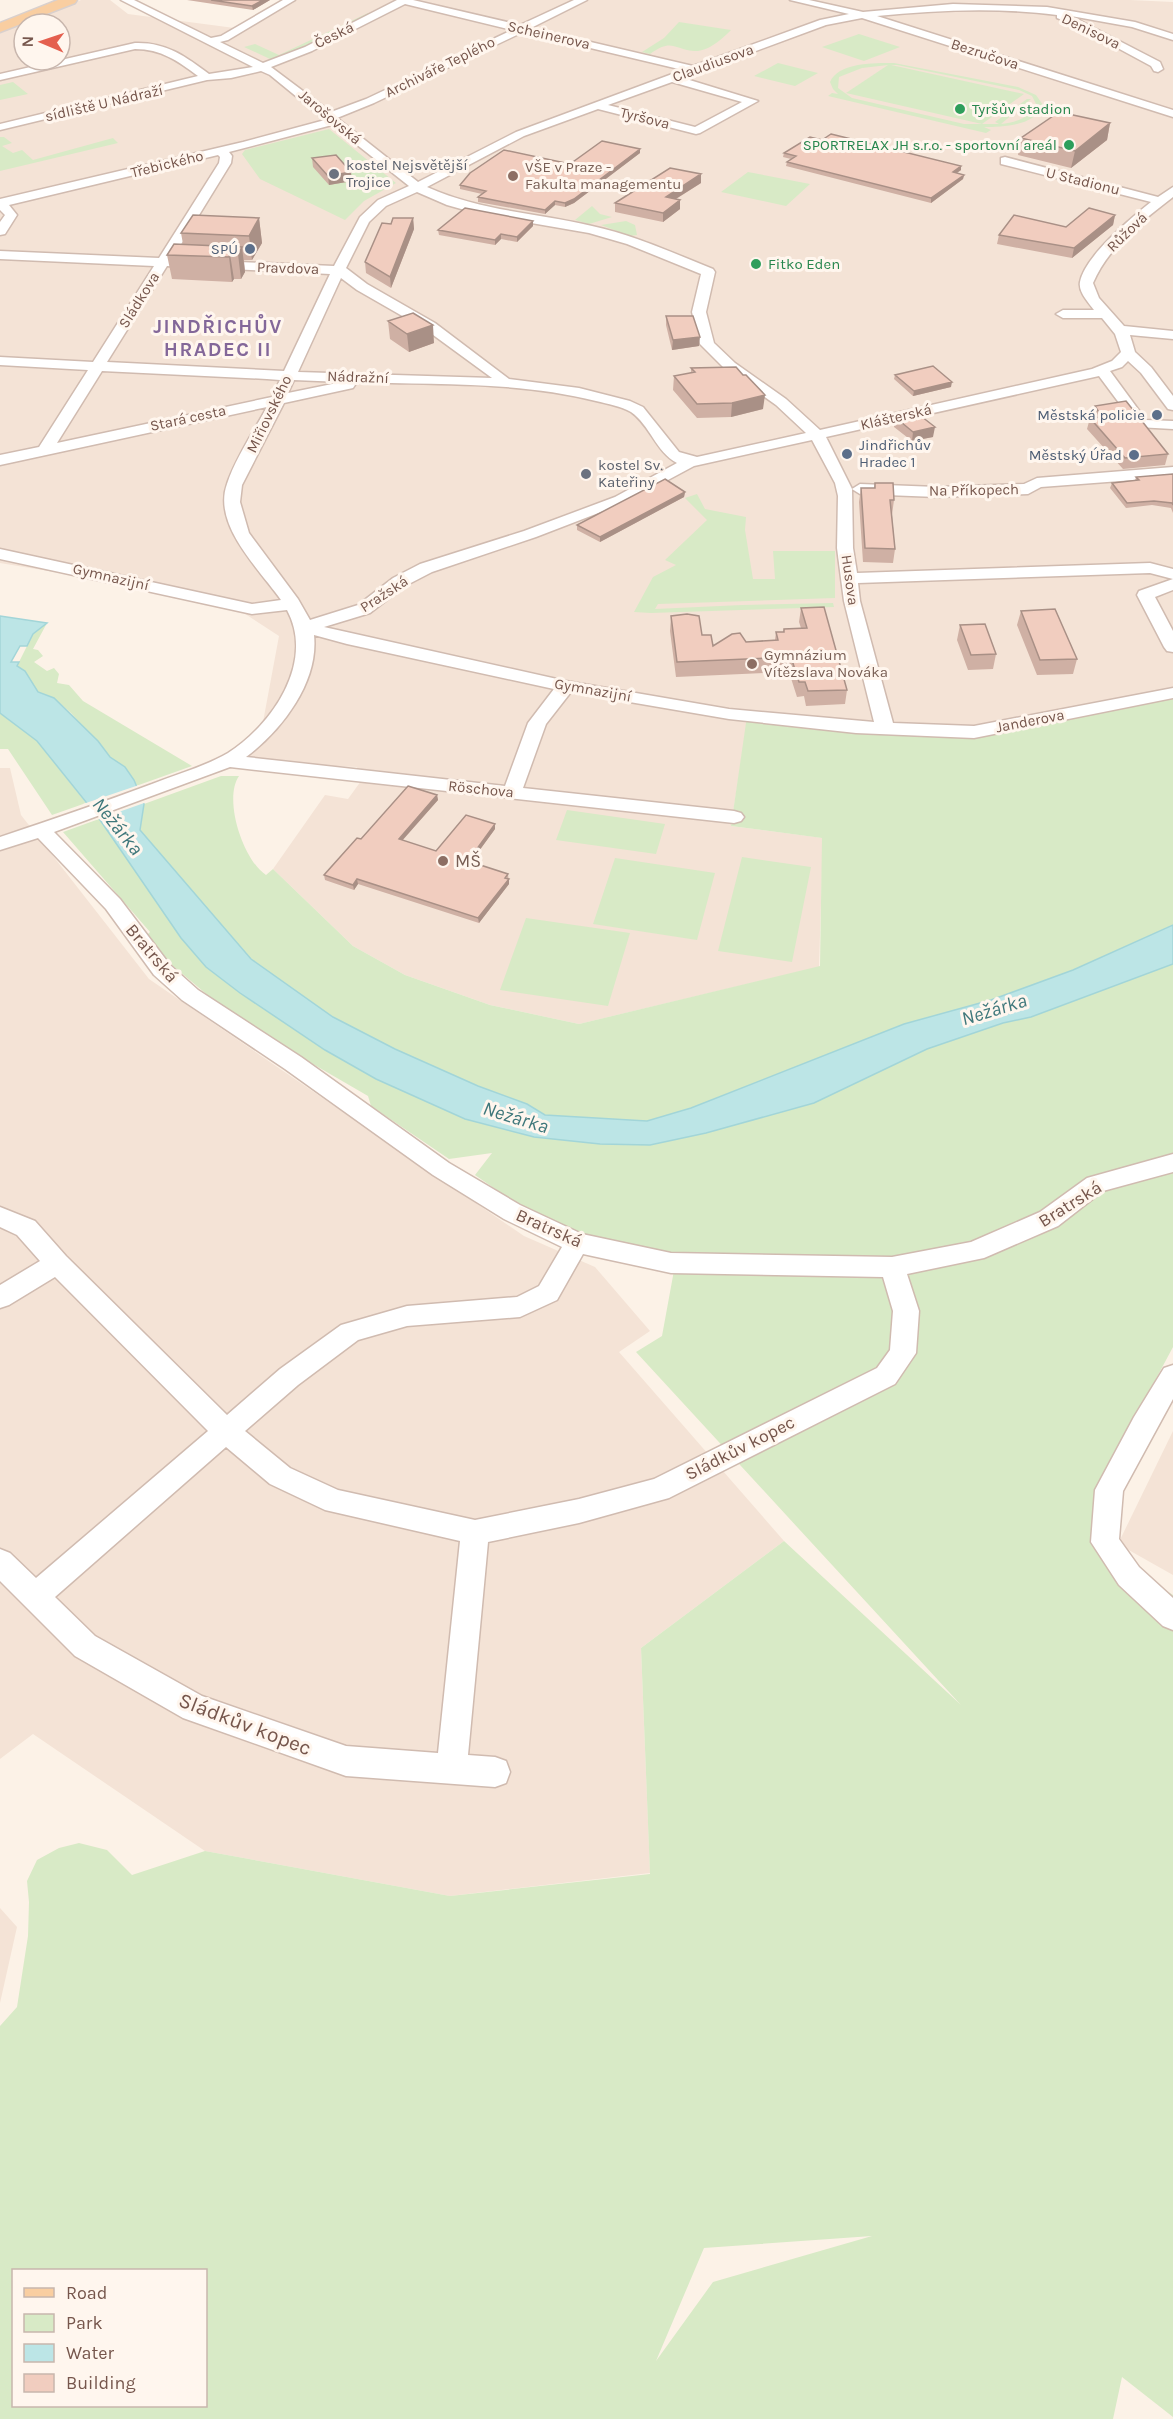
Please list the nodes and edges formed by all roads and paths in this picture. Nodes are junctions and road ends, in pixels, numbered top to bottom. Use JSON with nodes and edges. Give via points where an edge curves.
{"nodes":[{"id":1,"x":70,"y":0,"type":"edge"},
{"id":2,"x":126,"y":0,"type":"edge"},
{"id":3,"x":290,"y":0,"type":"edge"},
{"id":4,"x":404,"y":0,"type":"edge"},
{"id":5,"x":582,"y":0,"type":"edge"},
{"id":6,"x":795,"y":0,"type":"edge"},
{"id":7,"x":1023,"y":2,"type":"edge"},
{"id":8,"x":856,"y":13,"type":"junction"},
{"id":9,"x":0,"y":28,"type":"edge"},
{"id":10,"x":522,"y":28,"type":"junction"},
{"id":11,"x":1173,"y":37,"type":"edge"},
{"id":12,"x":210,"y":41,"type":"junction"},
{"id":13,"x":262,"y":67,"type":"junction"},
{"id":14,"x":1158,"y":69,"type":"dead end"},
{"id":15,"x":695,"y":70,"type":"junction"},
{"id":16,"x":0,"y":77,"type":"edge"},
{"id":17,"x":207,"y":77,"type":"junction"},
{"id":18,"x":671,"y":78,"type":"junction"},
{"id":19,"x":594,"y":105,"type":"junction"},
{"id":20,"x":1173,"y":114,"type":"edge"},
{"id":21,"x":331,"y":119,"type":"junction"},
{"id":22,"x":0,"y":127,"type":"edge"},
{"id":23,"x":221,"y":151,"type":"junction"},
{"id":24,"x":1005,"y":161,"type":"dead end"},
{"id":25,"x":417,"y":187,"type":"junction"},
{"id":26,"x":1173,"y":191,"type":"edge"},
{"id":27,"x":1160,"y":201,"type":"junction"},
{"id":28,"x":0,"y":203,"type":"edge"},
{"id":29,"x":0,"y":231,"type":"edge"},
{"id":30,"x":0,"y":255,"type":"edge"},
{"id":31,"x":162,"y":263,"type":"junction"},
{"id":32,"x":340,"y":270,"type":"junction"},
{"id":33,"x":708,"y":272,"type":"joint"},
{"id":34,"x":362,"y":287,"type":"junction"},
{"id":35,"x":327,"y":295,"type":"junction"},
{"id":36,"x":1063,"y":314,"type":"dead end"},
{"id":37,"x":1107,"y":314,"type":"junction"},
{"id":38,"x":1119,"y":330,"type":"junction"},
{"id":39,"x":1173,"y":335,"type":"edge"},
{"id":40,"x":1128,"y":353,"type":"junction"},
{"id":41,"x":0,"y":361,"type":"edge"},
{"id":42,"x":98,"y":366,"type":"junction"},
{"id":43,"x":1102,"y":370,"type":"junction"},
{"id":44,"x":289,"y":374,"type":"junction"},
{"id":45,"x":376,"y":377,"type":"junction"},
{"id":46,"x":505,"y":383,"type":"junction"},
{"id":47,"x":278,"y":400,"type":"junction"},
{"id":48,"x":1173,"y":406,"type":"edge"},
{"id":49,"x":1173,"y":425,"type":"edge"},
{"id":50,"x":816,"y":435,"type":"junction"},
{"id":51,"x":45,"y":450,"type":"junction"},
{"id":52,"x":0,"y":460,"type":"edge"},
{"id":53,"x":690,"y":462,"type":"junction"},
{"id":54,"x":1173,"y":472,"type":"edge"},
{"id":55,"x":845,"y":489,"type":"junction"},
{"id":56,"x":0,"y":554,"type":"edge"},
{"id":57,"x":1173,"y":574,"type":"edge"},
{"id":58,"x":849,"y":578,"type":"junction"},
{"id":59,"x":1173,"y":584,"type":"edge"},
{"id":60,"x":292,"y":604,"type":"junction"},
{"id":61,"x":305,"y":627,"type":"junction"},
{"id":62,"x":1173,"y":647,"type":"edge"},
{"id":63,"x":566,"y":686,"type":"junction"},
{"id":64,"x":1173,"y":693,"type":"edge"},
{"id":65,"x":885,"y":729,"type":"junction"},
{"id":66,"x":227,"y":761,"type":"junction"},
{"id":67,"x":512,"y":792,"type":"junction"},
{"id":68,"x":734,"y":817,"type":"dead end"},
{"id":69,"x":46,"y":828,"type":"junction"},
{"id":70,"x":0,"y":844,"type":"edge"},
{"id":71,"x":1173,"y":1163,"type":"edge"},
{"id":72,"x":0,"y":1216,"type":"edge"},
{"id":73,"x":577,"y":1243,"type":"junction"},
{"id":74,"x":57,"y":1263,"type":"junction"},
{"id":75,"x":892,"y":1267,"type":"junction"},
{"id":76,"x":0,"y":1298,"type":"edge"},
{"id":77,"x":1173,"y":1376,"type":"edge"},
{"id":78,"x":227,"y":1432,"type":"junction"},
{"id":79,"x":475,"y":1532,"type":"junction"},
{"id":80,"x":0,"y":1562,"type":"edge"},
{"id":81,"x":35,"y":1597,"type":"junction"},
{"id":82,"x":1173,"y":1617,"type":"edge"},
{"id":83,"x":452,"y":1769,"type":"junction"},
{"id":84,"x":495,"y":1772,"type":"dead end"}],
"edges":[{"from":1,"to":9,"type":"main road"},
{"from":2,"to":12,"type":"street","name":"Jarošovská"},
{"from":3,"to":12,"type":"street","via":[[224,38]]},
{"from":4,"to":10,"type":"street","name":"Scheinerova"},
{"from":4,"to":13,"type":"street","name":"Česká"},
{"from":5,"to":10,"type":"street","name":"Archiváře Teplého"},
{"from":6,"to":8,"type":"street","name":"Bezručova"},
{"from":7,"to":8,"type":"street","name":"Claudiusova","via":[[946,4]]},
{"from":7,"to":11,"type":"street","via":[[1098,13]]},
{"from":7,"to":14,"type":"street","name":"Denisova","via":[[1079,23]]},
{"from":8,"to":15,"type":"street","name":"Claudiusova"},
{"from":8,"to":20,"type":"street","name":"Bezručova"},
{"from":10,"to":15,"type":"street","name":"Scheinerova"},
{"from":10,"to":21,"type":"street","name":"Archiváře Teplého"},
{"from":12,"to":13,"type":"street","name":"Jarošovská"},
{"from":13,"to":17,"type":"street","name":"sídliště U Nádraží"},
{"from":13,"to":21,"type":"street","name":"Jarošovská","via":[[294,87]]},
{"from":15,"to":18,"type":"street","name":"Claudiusova"},
{"from":16,"to":17,"type":"street","via":[[150,45],[168,50]]},
{"from":17,"to":22,"type":"street","name":"sídliště U Nádraží"},
{"from":18,"to":19,"type":"street","name":"Claudiusova"},
{"from":18,"to":19,"type":"street","name":"Tyršova","via":[[752,101],[696,131]]},
{"from":19,"to":25,"type":"street","name":"Claudiusova","via":[[520,134]]},
{"from":21,"to":23,"type":"street","name":"Třebického"},
{"from":21,"to":25,"type":"street","name":"Jarošovská"},
{"from":23,"to":28,"type":"street","name":"Třebického"},
{"from":23,"to":31,"type":"street","name":"Sládkova","via":[[226,156],[225,163]]},
{"from":24,"to":27,"type":"street","name":"U Stadionu"},
{"from":25,"to":32,"type":"street","name":"Miřiovského","via":[[390,198],[371,212],[354,236]]},
{"from":25,"to":33,"type":"street","name":"Jarošovská","via":[[479,210],[590,229],[632,241]]},
{"from":26,"to":27,"type":"street","name":"Růžová"},
{"from":27,"to":37,"type":"street","name":"Růžová","via":[[1107,251],[1088,278],[1088,290]]},
{"from":28,"to":29,"type":"street","via":[[11,215]]},
{"from":30,"to":31,"type":"street","name":"Pravdova"},
{"from":31,"to":32,"type":"street","name":"Pravdova"},
{"from":31,"to":42,"type":"street","name":"Sládkova"},
{"from":32,"to":34,"type":"street","name":"Pravdova"},
{"from":32,"to":35,"type":"street","name":"Miřiovského"},
{"from":33,"to":50,"type":"street","name":"Husova","via":[[699,312],[707,344]]},
{"from":34,"to":35,"type":"street"},
{"from":34,"to":46,"type":"street","name":"Pravdova","via":[[430,326]]},
{"from":35,"to":44,"type":"street","name":"Miřiovského"},
{"from":36,"to":37,"type":"street"},
{"from":37,"to":38,"type":"street"},
{"from":38,"to":39,"type":"street"},
{"from":38,"to":40,"type":"street"},
{"from":40,"to":43,"type":"street","name":"Klášterská","via":[[1117,364]]},
{"from":40,"to":48,"type":"street"},
{"from":41,"to":42,"type":"street","name":"Nádražní"},
{"from":42,"to":44,"type":"street","name":"Nádražní"},
{"from":42,"to":51,"type":"street","name":"Sládkova"},
{"from":43,"to":49,"type":"street","via":[[1142,424]]},
{"from":43,"to":50,"type":"street","name":"Klášterská"},
{"from":44,"to":45,"type":"street","name":"Nádražní"},
{"from":44,"to":47,"type":"street","name":"Miřiovského"},
{"from":45,"to":46,"type":"street","name":"Nádražní"},
{"from":45,"to":47,"type":"street","name":"Stará cesta"},
{"from":46,"to":53,"type":"street","name":"Nádražní","via":[[579,392],[625,404],[638,410],[674,455]]},
{"from":47,"to":51,"type":"street","name":"Stará cesta"},
{"from":47,"to":60,"type":"street","name":"Miřiovského","via":[[231,496],[241,533]]},
{"from":50,"to":53,"type":"street","name":"Klášterská","via":[[708,462]]},
{"from":50,"to":55,"type":"street","name":"Husova"},
{"from":51,"to":52,"type":"street","name":"Stará cesta"},
{"from":53,"to":61,"type":"street","name":"Pražská","via":[[619,500],[426,568],[399,582],[364,609]]},
{"from":54,"to":55,"type":"street","name":"Na Příkopech","via":[[1037,483],[1016,490]]},
{"from":55,"to":58,"type":"street","name":"Husova"},
{"from":56,"to":60,"type":"street","name":"Gymnazijní","via":[[252,609]]},
{"from":57,"to":58,"type":"street","via":[[1150,568]]},
{"from":58,"to":65,"type":"street","name":"Husova"},
{"from":59,"to":62,"type":"street","via":[[1145,595]]},
{"from":60,"to":61,"type":"street","name":"Miřiovského"},
{"from":61,"to":63,"type":"street","name":"Gymnazijní"},
{"from":61,"to":66,"type":"street","via":[[308,648],[299,682],[264,732]]},
{"from":63,"to":65,"type":"street","name":"Gymnazijní","via":[[729,714]]},
{"from":63,"to":67,"type":"street","via":[[537,723]]},
{"from":64,"to":65,"type":"street","name":"Janderova","via":[[974,732]]},
{"from":66,"to":67,"type":"street","name":"Röschova"},
{"from":66,"to":69,"type":"street"},
{"from":67,"to":68,"type":"street","name":"Röschova"},
{"from":69,"to":70,"type":"street"},
{"from":69,"to":73,"type":"street","name":"Bratrská","via":[[113,904],[162,970],[190,995],[441,1168],[512,1212]]},
{"from":71,"to":75,"type":"street","name":"Bratrská","via":[[1095,1184],[1049,1219],[975,1251]]},
{"from":72,"to":74,"type":"street","name":"Sládkův kopec","via":[[26,1228]]},
{"from":73,"to":75,"type":"street","name":"Bratrská","via":[[670,1263]]},
{"from":73,"to":78,"type":"street","via":[[548,1293],[520,1306],[408,1316],[350,1332],[289,1377]]},
{"from":74,"to":76,"type":"street"},
{"from":74,"to":78,"type":"street","name":"Sládkův kopec"},
{"from":75,"to":79,"type":"street","name":"Sládkův kopec","via":[[906,1311],[903,1353],[886,1376],[659,1490]]},
{"from":77,"to":82,"type":"street","via":[[1109,1490],[1105,1542],[1128,1576]]},
{"from":78,"to":79,"type":"street","name":"Sládkův kopec","via":[[280,1476],[335,1501]]},
{"from":78,"to":81,"type":"street"},
{"from":79,"to":83,"type":"street"},
{"from":80,"to":81,"type":"street","name":"Sládkův kopec"},
{"from":81,"to":83,"type":"street","name":"Sládkův kopec","via":[[85,1646],[194,1708],[346,1761]]},
{"from":83,"to":84,"type":"street","name":"Sládkův kopec"}]}
